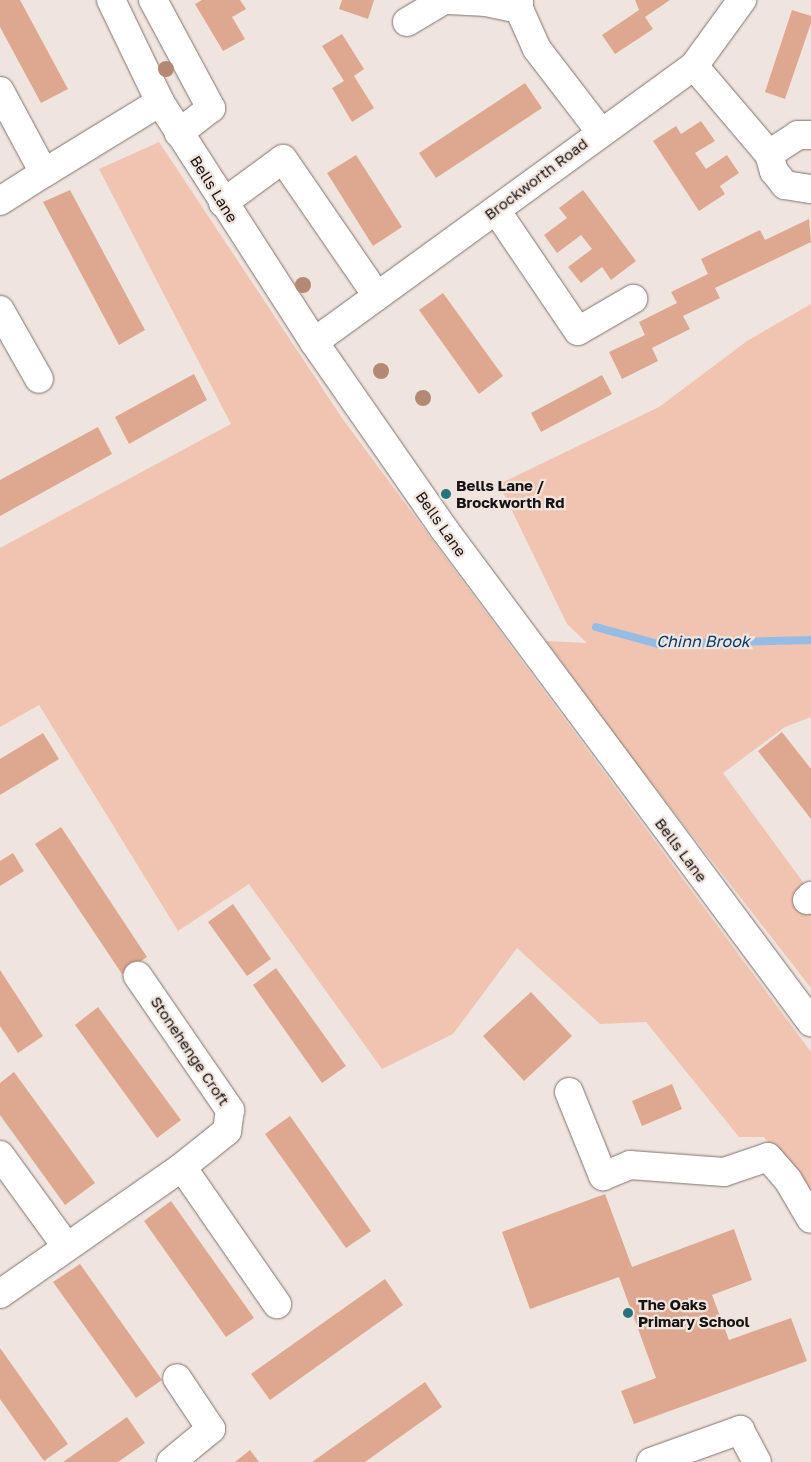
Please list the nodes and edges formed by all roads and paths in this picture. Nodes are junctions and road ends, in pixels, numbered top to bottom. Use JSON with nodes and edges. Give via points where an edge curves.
{"nodes":[{"id":1,"x":111,"y":0,"type":"edge"},
{"id":2,"x":153,"y":0,"type":"edge"},
{"id":3,"x":444,"y":0,"type":"edge"},
{"id":4,"x":448,"y":0,"type":"edge"},
{"id":5,"x":742,"y":0,"type":"edge"},
{"id":6,"x":519,"y":5,"type":"edge"},
{"id":7,"x":407,"y":22,"type":"dead end"},
{"id":8,"x":694,"y":66,"type":"junction"},
{"id":9,"x":0,"y":90,"type":"edge"},
{"id":10,"x":160,"y":102,"type":"junction"},
{"id":11,"x":600,"y":131,"type":"junction"},
{"id":12,"x":179,"y":133,"type":"junction"},
{"id":13,"x":811,"y":135,"type":"edge"},
{"id":14,"x":769,"y":154,"type":"junction"},
{"id":15,"x":44,"y":173,"type":"junction"},
{"id":16,"x":811,"y":189,"type":"edge"},
{"id":17,"x":0,"y":201,"type":"edge"},
{"id":18,"x":223,"y":203,"type":"junction"},
{"id":19,"x":496,"y":210,"type":"junction"},
{"id":20,"x":377,"y":296,"type":"junction"},
{"id":21,"x":633,"y":299,"type":"dead end"},
{"id":22,"x":0,"y":310,"type":"edge"},
{"id":23,"x":314,"y":342,"type":"junction"},
{"id":24,"x":39,"y":379,"type":"dead end"},
{"id":25,"x":138,"y":976,"type":"dead end"},
{"id":26,"x":811,"y":1022,"type":"edge"},
{"id":27,"x":569,"y":1092,"type":"dead end"},
{"id":28,"x":0,"y":1155,"type":"edge"},
{"id":29,"x":182,"y":1167,"type":"junction"},
{"id":30,"x":811,"y":1219,"type":"edge"},
{"id":31,"x":66,"y":1246,"type":"junction"},
{"id":32,"x":0,"y":1294,"type":"edge"},
{"id":33,"x":277,"y":1304,"type":"dead end"},
{"id":34,"x":177,"y":1378,"type":"dead end"},
{"id":35,"x":171,"y":1462,"type":"edge"},
{"id":36,"x":651,"y":1462,"type":"edge"},
{"id":37,"x":757,"y":1462,"type":"edge"}],
"edges":[{"from":1,"to":10,"type":"street","name":"Bells Lane"},
{"from":2,"to":12,"type":"street","via":[[210,108]]},
{"from":3,"to":7,"type":"street"},
{"from":4,"to":6,"type":"street"},
{"from":5,"to":8,"type":"street","name":"Brockworth Road"},
{"from":6,"to":11,"type":"street","via":[[537,49]]},
{"from":8,"to":11,"type":"street","name":"Brockworth Road"},
{"from":8,"to":14,"type":"street"},
{"from":9,"to":15,"type":"street"},
{"from":10,"to":12,"type":"street","name":"Bells Lane"},
{"from":10,"to":15,"type":"street"},
{"from":11,"to":19,"type":"street","name":"Brockworth Road"},
{"from":12,"to":18,"type":"street","name":"Bells Lane"},
{"from":13,"to":14,"type":"street","via":[[798,135]]},
{"from":14,"to":16,"type":"street","via":[[774,171],[785,185]]},
{"from":15,"to":17,"type":"street"},
{"from":18,"to":20,"type":"street","via":[[283,159]]},
{"from":18,"to":23,"type":"street","name":"Bells Lane"},
{"from":19,"to":20,"type":"street","name":"Brockworth Road"},
{"from":19,"to":21,"type":"street","via":[[578,331]]},
{"from":20,"to":23,"type":"street","name":"Brockworth Road"},
{"from":22,"to":24,"type":"street"},
{"from":23,"to":26,"type":"street","name":"Bells Lane","via":[[444,529]]},
{"from":25,"to":29,"type":"street","name":"Stonehenge Croft","via":[[230,1110],[227,1131]]},
{"from":27,"to":30,"type":"street","via":[[603,1176],[630,1165],[724,1172],[768,1156],[788,1180]]},
{"from":28,"to":31,"type":"street"},
{"from":29,"to":31,"type":"street","name":"Stonehenge Croft"},
{"from":29,"to":33,"type":"street"},
{"from":31,"to":32,"type":"street","name":"Stonehenge Croft"},
{"from":34,"to":35,"type":"street","via":[[210,1429]]},
{"from":36,"to":37,"type":"street","via":[[740,1430]]}]}
